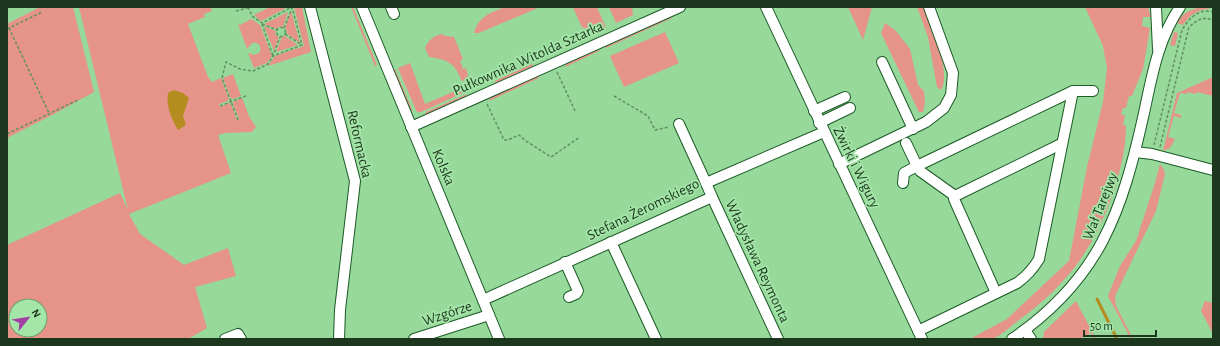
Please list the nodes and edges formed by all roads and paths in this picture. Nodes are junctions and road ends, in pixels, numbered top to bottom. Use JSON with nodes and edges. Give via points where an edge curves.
{"nodes":[{"id":1,"x":250,"y":7,"type":"edge"},
{"id":2,"x":292,"y":7,"type":"edge"},
{"id":3,"x":310,"y":7,"type":"edge"},
{"id":4,"x":680,"y":7,"type":"edge"},
{"id":5,"x":766,"y":7,"type":"edge"},
{"id":6,"x":929,"y":7,"type":"edge"},
{"id":7,"x":1156,"y":7,"type":"edge"},
{"id":8,"x":1169,"y":7,"type":"edge"},
{"id":9,"x":1181,"y":7,"type":"edge"},
{"id":10,"x":365,"y":8,"type":"edge"},
{"id":11,"x":236,"y":11,"type":"dead end"},
{"id":12,"x":42,"y":12,"type":"dead end"},
{"id":13,"x":1213,"y":12,"type":"edge"},
{"id":14,"x":1213,"y":20,"type":"edge"},
{"id":15,"x":262,"y":23,"type":"junction"},
{"id":16,"x":284,"y":28,"type":"junction"},
{"id":17,"x":8,"y":29,"type":"edge"},
{"id":18,"x":277,"y":30,"type":"junction"},
{"id":19,"x":285,"y":34,"type":"junction"},
{"id":20,"x":280,"y":37,"type":"junction"},
{"id":21,"x":302,"y":45,"type":"junction"},
{"id":22,"x":1158,"y":51,"type":"junction"},
{"id":23,"x":273,"y":56,"type":"junction"},
{"id":24,"x":882,"y":62,"type":"dead end"},
{"id":25,"x":557,"y":72,"type":"dead end"},
{"id":26,"x":1073,"y":91,"type":"junction"},
{"id":27,"x":1093,"y":91,"type":"dead end"},
{"id":28,"x":248,"y":94,"type":"dead end"},
{"id":29,"x":614,"y":96,"type":"dead end"},
{"id":30,"x":845,"y":97,"type":"dead end"},
{"id":31,"x":78,"y":100,"type":"dead end"},
{"id":32,"x":231,"y":101,"type":"junction"},
{"id":33,"x":487,"y":104,"type":"dead end"},
{"id":34,"x":220,"y":106,"type":"dead end"},
{"id":35,"x":850,"y":108,"type":"dead end"},
{"id":36,"x":814,"y":111,"type":"junction"},
{"id":37,"x":49,"y":113,"type":"junction"},
{"id":38,"x":576,"y":113,"type":"dead end"},
{"id":39,"x":238,"y":120,"type":"dead end"},
{"id":40,"x":679,"y":124,"type":"dead end"},
{"id":41,"x":411,"y":127,"type":"junction"},
{"id":42,"x":822,"y":127,"type":"junction"},
{"id":43,"x":666,"y":128,"type":"dead end"},
{"id":44,"x":913,"y":129,"type":"junction"},
{"id":45,"x":7,"y":134,"type":"edge"},
{"id":46,"x":580,"y":137,"type":"dead end"},
{"id":47,"x":906,"y":143,"type":"dead end"},
{"id":48,"x":1061,"y":144,"type":"junction"},
{"id":49,"x":1135,"y":152,"type":"junction"},
{"id":50,"x":1155,"y":155,"type":"junction"},
{"id":51,"x":839,"y":164,"type":"junction"},
{"id":52,"x":917,"y":166,"type":"junction"},
{"id":53,"x":1213,"y":170,"type":"edge"},
{"id":54,"x":706,"y":184,"type":"junction"},
{"id":55,"x":903,"y":184,"type":"dead end"},
{"id":56,"x":954,"y":196,"type":"junction"},
{"id":57,"x":712,"y":197,"type":"junction"},
{"id":58,"x":611,"y":242,"type":"junction"},
{"id":59,"x":565,"y":262,"type":"junction"},
{"id":60,"x":996,"y":293,"type":"junction"},
{"id":61,"x":569,"y":297,"type":"dead end"},
{"id":62,"x":483,"y":300,"type":"junction"},
{"id":63,"x":489,"y":315,"type":"junction"},
{"id":64,"x":1025,"y":330,"type":"junction"},
{"id":65,"x":920,"y":335,"type":"edge"},
{"id":66,"x":225,"y":339,"type":"edge"},
{"id":67,"x":241,"y":339,"type":"edge"},
{"id":68,"x":339,"y":339,"type":"edge"},
{"id":69,"x":414,"y":339,"type":"edge"},
{"id":70,"x":499,"y":339,"type":"edge"},
{"id":71,"x":656,"y":339,"type":"edge"},
{"id":72,"x":778,"y":339,"type":"edge"},
{"id":73,"x":1012,"y":339,"type":"edge"},
{"id":74,"x":1031,"y":339,"type":"edge"}],
"edges":[{"from":1,"to":11,"type":"path"},
{"from":1,"to":15,"type":"path","via":[[252,16]]},
{"from":2,"to":15,"type":"path"},
{"from":2,"to":16,"type":"path"},
{"from":2,"to":21,"type":"path"},
{"from":3,"to":68,"type":"street","name":"Reformacka","via":[[355,181]]},
{"from":4,"to":41,"type":"street","name":"Pułkownika Witolda Sztarka"},
{"from":5,"to":36,"type":"street","name":"Żwirki i Wigury"},
{"from":6,"to":44,"type":"street","via":[[953,73],[951,96],[936,116]]},
{"from":7,"to":22,"type":"street","name":"Wał Tarejwy"},
{"from":8,"to":9,"type":"street"},
{"from":9,"to":22,"type":"street","name":"Wał Tarejwy"},
{"from":10,"to":41,"type":"street","name":"Kolska"},
{"from":12,"to":17,"type":"path"},
{"from":13,"to":50,"type":"path","via":[[1203,11],[1195,15],[1186,23],[1180,35]]},
{"from":14,"to":50,"type":"path","via":[[1202,18],[1189,27]]},
{"from":15,"to":18,"type":"path"},
{"from":15,"to":23,"type":"path"},
{"from":16,"to":18,"type":"path"},
{"from":16,"to":19,"type":"path"},
{"from":17,"to":37,"type":"path"},
{"from":18,"to":20,"type":"path"},
{"from":19,"to":20,"type":"path"},
{"from":19,"to":21,"type":"path"},
{"from":20,"to":23,"type":"path"},
{"from":21,"to":23,"type":"path"},
{"from":22,"to":49,"type":"street","name":"Wał Tarejwy"},
{"from":23,"to":32,"type":"path","via":[[268,64],[252,71],[240,69],[226,62],[222,78]]},
{"from":24,"to":44,"type":"street"},
{"from":25,"to":38,"type":"path"},
{"from":26,"to":27,"type":"street"},
{"from":26,"to":48,"type":"street"},
{"from":26,"to":52,"type":"street"},
{"from":28,"to":32,"type":"path"},
{"from":29,"to":43,"type":"path","via":[[648,116],[654,130]]},
{"from":30,"to":36,"type":"street"},
{"from":31,"to":37,"type":"path"},
{"from":32,"to":34,"type":"path"},
{"from":32,"to":39,"type":"path"},
{"from":33,"to":46,"type":"path","via":[[504,140],[519,135],[551,157]]},
{"from":35,"to":42,"type":"street","name":"Stefana Żeromskiego"},
{"from":36,"to":42,"type":"street","name":"Żwirki i Wigury"},
{"from":37,"to":45,"type":"path"},
{"from":40,"to":54,"type":"street"},
{"from":41,"to":62,"type":"street","name":"Kolska"},
{"from":42,"to":51,"type":"street","name":"Żwirki i Wigury"},
{"from":42,"to":54,"type":"street","name":"Stefana Żeromskiego"},
{"from":44,"to":51,"type":"street"},
{"from":47,"to":52,"type":"street"},
{"from":48,"to":56,"type":"street"},
{"from":48,"to":60,"type":"street","via":[[1039,259],[1025,278]]},
{"from":49,"to":50,"type":"street"},
{"from":49,"to":64,"type":"street","name":"Wał Tarejwy","via":[[1119,206],[1095,256],[1068,291]]},
{"from":50,"to":53,"type":"street"},
{"from":51,"to":65,"type":"street","name":"Żwirki i Wigury"},
{"from":52,"to":55,"type":"street","via":[[904,173]]},
{"from":52,"to":56,"type":"street"},
{"from":54,"to":57,"type":"street","name":"Stefana Żeromskiego"},
{"from":56,"to":60,"type":"street"},
{"from":57,"to":58,"type":"street","name":"Stefana Żeromskiego"},
{"from":57,"to":72,"type":"street","name":"Władysława Reymonta"},
{"from":58,"to":59,"type":"street","name":"Stefana Żeromskiego"},
{"from":58,"to":71,"type":"street"},
{"from":59,"to":61,"type":"street","via":[[578,291]]},
{"from":59,"to":62,"type":"street","name":"Stefana Żeromskiego"},
{"from":60,"to":65,"type":"street"},
{"from":62,"to":63,"type":"street","name":"Kolska"},
{"from":63,"to":69,"type":"street","name":"Wzgórze"},
{"from":63,"to":70,"type":"street","name":"Kolska"},
{"from":64,"to":73,"type":"street","name":"Wał Tarejwy"},
{"from":64,"to":74,"type":"street"},
{"from":66,"to":67,"type":"street","via":[[238,334]]}]}
